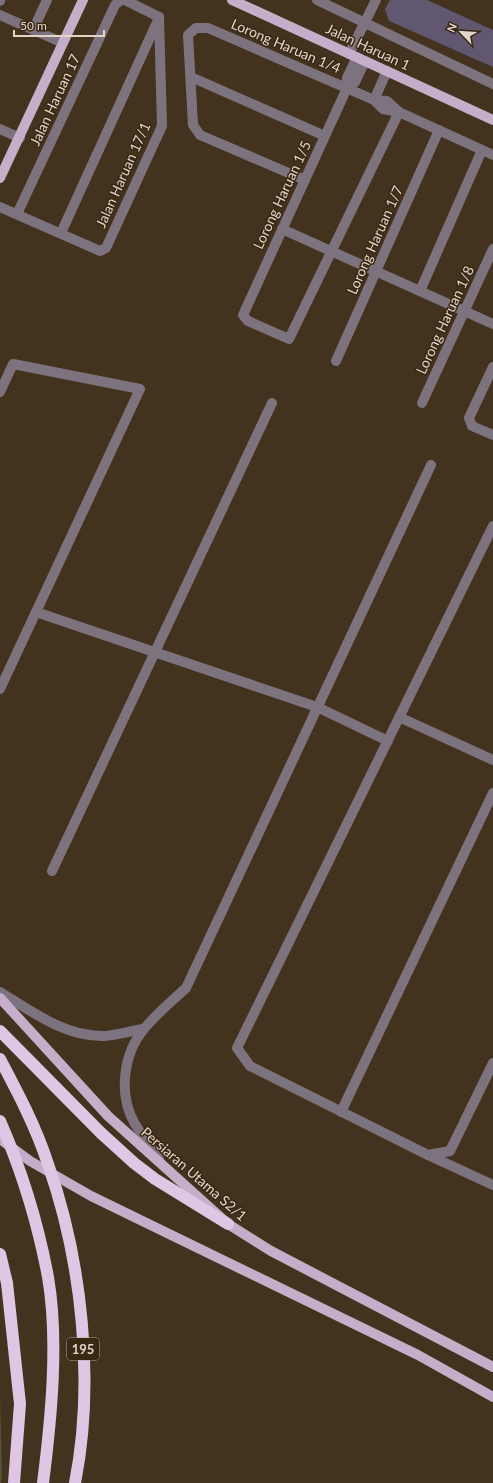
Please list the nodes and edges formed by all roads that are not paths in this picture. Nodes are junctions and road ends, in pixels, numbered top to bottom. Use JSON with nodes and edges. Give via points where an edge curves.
{"nodes":[{"id":1,"x":47,"y":0,"type":"edge"},
{"id":2,"x":83,"y":0,"type":"edge"},
{"id":3,"x":121,"y":0,"type":"edge"},
{"id":4,"x":125,"y":0,"type":"edge"},
{"id":5,"x":232,"y":0,"type":"edge"},
{"id":6,"x":318,"y":0,"type":"edge"},
{"id":7,"x":376,"y":0,"type":"edge"},
{"id":8,"x":0,"y":15,"type":"edge"},
{"id":9,"x":160,"y":17,"type":"junction"},
{"id":10,"x":365,"y":23,"type":"junction"},
{"id":11,"x":30,"y":29,"type":"junction"},
{"id":12,"x":63,"y":43,"type":"junction"},
{"id":13,"x":357,"y":58,"type":"junction"},
{"id":14,"x":387,"y":71,"type":"junction"},
{"id":15,"x":191,"y":77,"type":"junction"},
{"id":16,"x":493,"y":84,"type":"edge"},
{"id":17,"x":347,"y":88,"type":"junction"},
{"id":18,"x":374,"y":100,"type":"junction"},
{"id":19,"x":398,"y":112,"type":"junction"},
{"id":20,"x":493,"y":120,"type":"edge"},
{"id":21,"x":0,"y":129,"type":"edge"},
{"id":22,"x":439,"y":130,"type":"junction"},
{"id":23,"x":325,"y":136,"type":"junction"},
{"id":24,"x":20,"y":138,"type":"junction"},
{"id":25,"x":482,"y":150,"type":"junction"},
{"id":26,"x":493,"y":155,"type":"edge"},
{"id":27,"x":0,"y":178,"type":"edge"},
{"id":28,"x":305,"y":180,"type":"junction"},
{"id":29,"x":0,"y":207,"type":"edge"},
{"id":30,"x":17,"y":214,"type":"junction"},
{"id":31,"x":282,"y":229,"type":"junction"},
{"id":32,"x":61,"y":233,"type":"junction"},
{"id":33,"x":493,"y":249,"type":"edge"},
{"id":34,"x":330,"y":251,"type":"junction"},
{"id":35,"x":376,"y":271,"type":"junction"},
{"id":36,"x":420,"y":291,"type":"junction"},
{"id":37,"x":465,"y":311,"type":"junction"},
{"id":38,"x":493,"y":324,"type":"edge"},
{"id":39,"x":336,"y":360,"type":"dead end"},
{"id":40,"x":493,"y":367,"type":"edge"},
{"id":41,"x":0,"y":392,"type":"edge"},
{"id":42,"x":272,"y":403,"type":"dead end"},
{"id":43,"x":422,"y":403,"type":"dead end"},
{"id":44,"x":493,"y":435,"type":"edge"},
{"id":45,"x":431,"y":465,"type":"dead end"},
{"id":46,"x":493,"y":526,"type":"edge"},
{"id":47,"x":36,"y":612,"type":"junction"},
{"id":48,"x":155,"y":652,"type":"junction"},
{"id":49,"x":0,"y":689,"type":"edge"},
{"id":50,"x":317,"y":707,"type":"junction"},
{"id":51,"x":399,"y":717,"type":"junction"},
{"id":52,"x":388,"y":741,"type":"junction"},
{"id":53,"x":493,"y":760,"type":"edge"},
{"id":54,"x":493,"y":793,"type":"edge"},
{"id":55,"x":52,"y":871,"type":"dead end"},
{"id":56,"x":0,"y":992,"type":"edge"},
{"id":57,"x":0,"y":998,"type":"edge"},
{"id":58,"x":143,"y":1029,"type":"junction"},
{"id":59,"x":0,"y":1031,"type":"edge"},
{"id":60,"x":0,"y":1059,"type":"edge"},
{"id":61,"x":493,"y":1063,"type":"edge"},
{"id":62,"x":341,"y":1112,"type":"junction"},
{"id":63,"x":0,"y":1121,"type":"edge"},
{"id":64,"x":0,"y":1139,"type":"edge"},
{"id":65,"x":428,"y":1155,"type":"junction"},
{"id":66,"x":165,"y":1168,"type":"junction"},
{"id":67,"x":493,"y":1185,"type":"edge"},
{"id":68,"x":228,"y":1224,"type":"junction"},
{"id":69,"x":0,"y":1254,"type":"edge"},
{"id":70,"x":3,"y":1282,"type":"edge"},
{"id":71,"x":493,"y":1367,"type":"edge"},
{"id":72,"x":493,"y":1397,"type":"edge"},
{"id":73,"x":14,"y":1483,"type":"edge"},
{"id":74,"x":43,"y":1483,"type":"edge"},
{"id":75,"x":75,"y":1483,"type":"edge"}],
"edges":[{"from":1,"to":11,"type":"street"},
{"from":2,"to":12,"type":"main road"},
{"from":3,"to":30,"type":"street","name":"Jalan Haruan 17","via":[[115,5]]},
{"from":4,"to":9,"type":"street"},
{"from":5,"to":13,"type":"main road","name":"Jalan Haruan 1"},
{"from":6,"to":10,"type":"street"},
{"from":7,"to":10,"type":"street","name":"Lorong Haruan 1/5"},
{"from":8,"to":11,"type":"street"},
{"from":9,"to":32,"type":"street"},
{"from":9,"to":32,"type":"street","name":"Jalan Haruan 17/1","via":[[162,126],[106,248],[100,251]]},
{"from":10,"to":13,"type":"street","name":"Lorong Haruan 1/5"},
{"from":10,"to":16,"type":"street"},
{"from":11,"to":12,"type":"street"},
{"from":12,"to":24,"type":"main road"},
{"from":13,"to":14,"type":"main road","name":"Jalan Haruan 1"},
{"from":13,"to":17,"type":"street","name":"Lorong Haruan 1/5","via":[[355,82]]},
{"from":14,"to":18,"type":"street"},
{"from":14,"to":20,"type":"main road","name":"Jalan Haruan 1"},
{"from":15,"to":17,"type":"street","name":"Lorong Haruan 1/4","via":[[188,35],[196,28],[208,28]]},
{"from":15,"to":23,"type":"street"},
{"from":15,"to":28,"type":"street","via":[[193,125],[200,135]]},
{"from":17,"to":18,"type":"street","name":"Lorong Haruan 1/4"},
{"from":17,"to":23,"type":"street","name":"Lorong Haruan 1/5"},
{"from":18,"to":19,"type":"street","name":"Lorong Haruan 1/4","via":[[387,101]]},
{"from":19,"to":22,"type":"street","name":"Lorong Haruan 1/4"},
{"from":19,"to":34,"type":"street"},
{"from":21,"to":24,"type":"street"},
{"from":22,"to":25,"type":"street","name":"Lorong Haruan 1/4"},
{"from":22,"to":35,"type":"street","name":"Lorong Haruan 1/7"},
{"from":23,"to":28,"type":"street","name":"Lorong Haruan 1/5"},
{"from":24,"to":27,"type":"main road"},
{"from":25,"to":26,"type":"street","name":"Lorong Haruan 1/4"},
{"from":25,"to":36,"type":"street"},
{"from":28,"to":31,"type":"street","name":"Lorong Haruan 1/5"},
{"from":29,"to":30,"type":"street"},
{"from":30,"to":32,"type":"street"},
{"from":31,"to":34,"type":"street"},
{"from":31,"to":34,"type":"street","name":"Lorong Haruan 1/5","via":[[243,315],[248,321],[289,339]]},
{"from":33,"to":37,"type":"street","name":"Lorong Haruan 1/8"},
{"from":34,"to":35,"type":"street"},
{"from":35,"to":36,"type":"street"},
{"from":35,"to":39,"type":"street","name":"Lorong Haruan 1/7"},
{"from":36,"to":37,"type":"street"},
{"from":37,"to":38,"type":"street"},
{"from":37,"to":43,"type":"street","name":"Lorong Haruan 1/8"},
{"from":40,"to":44,"type":"street","via":[[468,418],[472,426]]},
{"from":41,"to":47,"type":"street","via":[[13,364],[140,389]]},
{"from":42,"to":48,"type":"street"},
{"from":45,"to":50,"type":"street"},
{"from":46,"to":51,"type":"street"},
{"from":47,"to":48,"type":"street"},
{"from":47,"to":49,"type":"street"},
{"from":48,"to":50,"type":"street"},
{"from":48,"to":55,"type":"street"},
{"from":50,"to":52,"type":"street"},
{"from":50,"to":58,"type":"street","via":[[186,988]]},
{"from":51,"to":52,"type":"street"},
{"from":51,"to":53,"type":"street"},
{"from":52,"to":62,"type":"street","via":[[237,1048],[250,1066]]},
{"from":54,"to":62,"type":"street"},
{"from":56,"to":58,"type":"street","via":[[50,1023],[83,1034],[104,1036]]},
{"from":57,"to":66,"type":"main road","name":"Persiaran Utama S2/1","via":[[108,1116]]},
{"from":58,"to":66,"type":"street","via":[[129,1055],[124,1078],[126,1100],[134,1123]]},
{"from":59,"to":68,"type":"highway","via":[[134,1163]]},
{"from":60,"to":75,"type":"highway","number":"195","via":[[48,1164],[63,1216],[78,1288],[85,1384],[80,1456]]},
{"from":61,"to":65,"type":"street","via":[[450,1151]]},
{"from":62,"to":65,"type":"street"},
{"from":63,"to":74,"type":"highway","number":"195","via":[[16,1156],[48,1278],[52,1325],[52,1382]]},
{"from":64,"to":72,"type":"main road","via":[[30,1161],[91,1196],[418,1355]]},
{"from":65,"to":67,"type":"street"},
{"from":66,"to":68,"type":"main road","name":"Persiaran Utama S2/1"},
{"from":68,"to":71,"type":"main road","name":"Persiaran Utama S2/1","via":[[271,1251]]},
{"from":69,"to":70,"type":"highway"},
{"from":70,"to":73,"type":"highway","via":[[20,1404]]}]}
